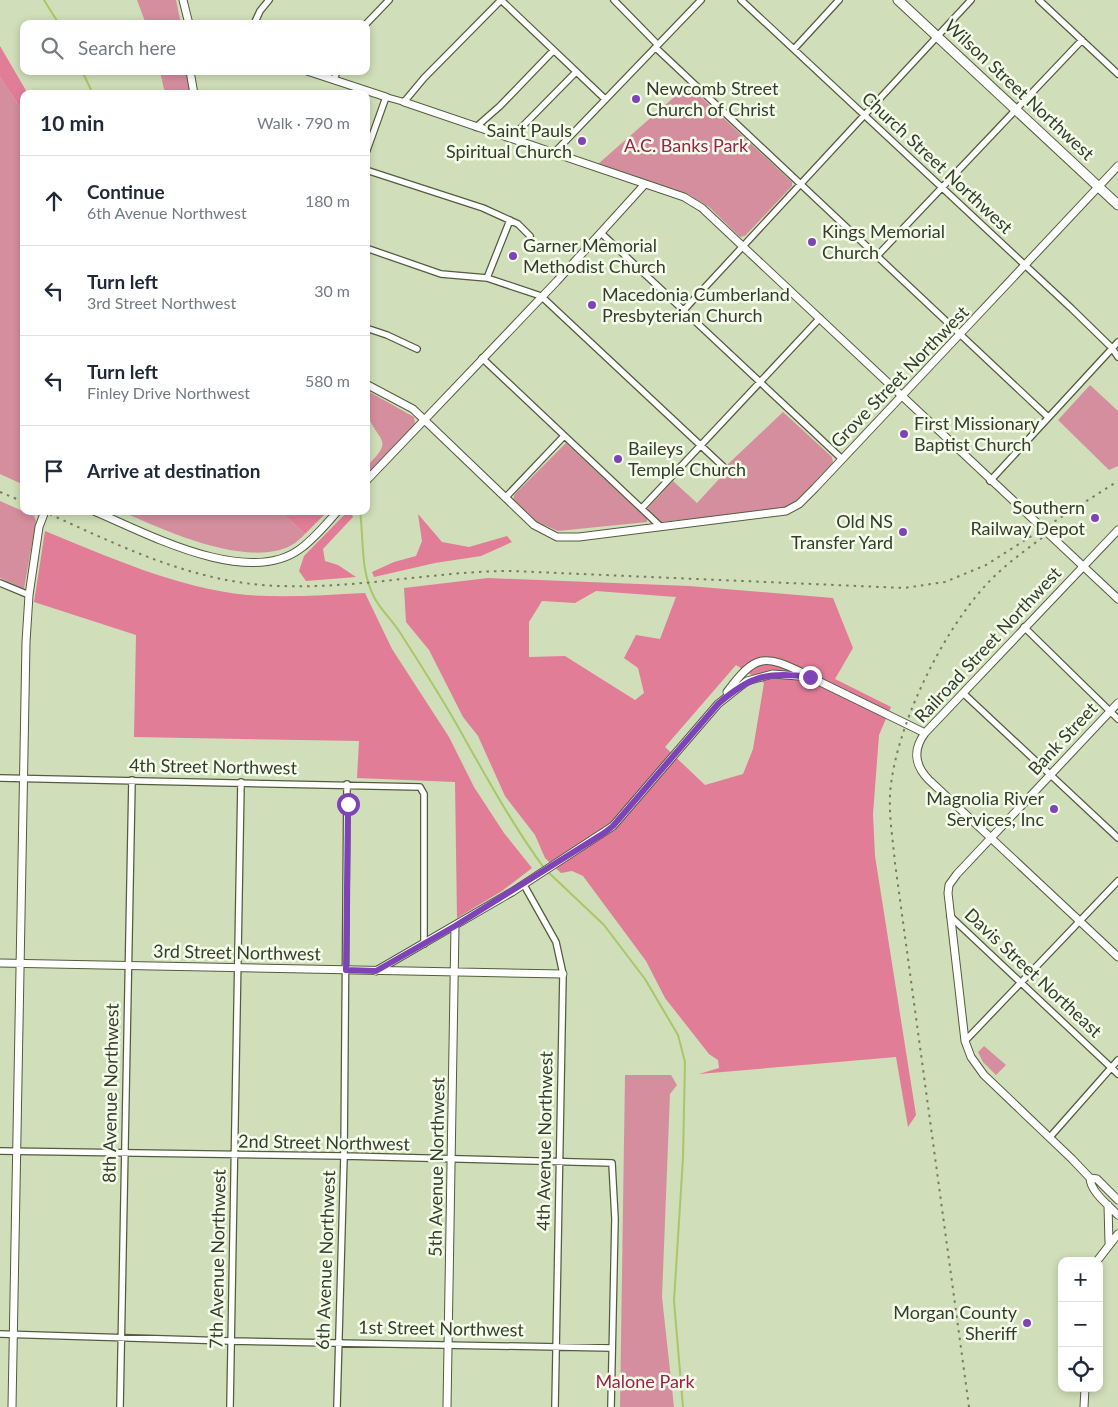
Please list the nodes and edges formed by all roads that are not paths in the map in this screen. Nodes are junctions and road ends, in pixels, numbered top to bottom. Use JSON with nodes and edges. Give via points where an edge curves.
{"nodes":[{"id":1,"x":182,"y":0,"type":"edge"},
{"id":2,"x":269,"y":0,"type":"edge"},
{"id":3,"x":389,"y":0,"type":"edge"},
{"id":4,"x":501,"y":0,"type":"edge"},
{"id":5,"x":614,"y":0,"type":"edge"},
{"id":6,"x":701,"y":0,"type":"edge"},
{"id":7,"x":741,"y":0,"type":"edge"},
{"id":8,"x":839,"y":0,"type":"edge"},
{"id":9,"x":898,"y":0,"type":"edge"},
{"id":10,"x":971,"y":0,"type":"edge"},
{"id":11,"x":1039,"y":0,"type":"edge"},
{"id":12,"x":189,"y":20,"type":"edge"},
{"id":13,"x":256,"y":20,"type":"edge"},
{"id":14,"x":370,"y":20,"type":"edge"},
{"id":15,"x":938,"y":37,"type":"junction"},
{"id":16,"x":1082,"y":40,"type":"junction"},
{"id":17,"x":657,"y":46,"type":"junction"},
{"id":18,"x":794,"y":49,"type":"junction"},
{"id":19,"x":553,"y":51,"type":"junction"},
{"id":20,"x":576,"y":72,"type":"junction"},
{"id":21,"x":1118,"y":74,"type":"edge"},
{"id":22,"x":191,"y":75,"type":"edge"},
{"id":23,"x":319,"y":75,"type":"edge"},
{"id":24,"x":336,"y":75,"type":"edge"},
{"id":25,"x":334,"y":80,"type":"junction"},
{"id":26,"x":193,"y":90,"type":"edge"},
{"id":27,"x":365,"y":90,"type":"edge"},
{"id":28,"x":370,"y":92,"type":"edge"},
{"id":29,"x":386,"y":97,"type":"junction"},
{"id":30,"x":605,"y":99,"type":"junction"},
{"id":31,"x":404,"y":102,"type":"junction"},
{"id":32,"x":1015,"y":110,"type":"junction"},
{"id":33,"x":864,"y":115,"type":"junction"},
{"id":34,"x":476,"y":127,"type":"junction"},
{"id":35,"x":511,"y":138,"type":"junction"},
{"id":36,"x":370,"y":142,"type":"edge"},
{"id":37,"x":554,"y":153,"type":"junction"},
{"id":38,"x":1118,"y":166,"type":"edge"},
{"id":39,"x":370,"y":171,"type":"edge"},
{"id":40,"x":645,"y":184,"type":"junction"},
{"id":41,"x":799,"y":184,"type":"junction"},
{"id":42,"x":1099,"y":187,"type":"junction"},
{"id":43,"x":940,"y":188,"type":"junction"},
{"id":44,"x":1118,"y":205,"type":"edge"},
{"id":45,"x":510,"y":220,"type":"junction"},
{"id":46,"x":601,"y":233,"type":"junction"},
{"id":47,"x":530,"y":236,"type":"dead end"},
{"id":48,"x":743,"y":245,"type":"junction"},
{"id":49,"x":370,"y":249,"type":"edge"},
{"id":50,"x":877,"y":256,"type":"junction"},
{"id":51,"x":1025,"y":265,"type":"junction"},
{"id":52,"x":487,"y":278,"type":"junction"},
{"id":53,"x":541,"y":296,"type":"junction"},
{"id":54,"x":683,"y":310,"type":"junction"},
{"id":55,"x":820,"y":318,"type":"junction"},
{"id":56,"x":370,"y":329,"type":"edge"},
{"id":57,"x":961,"y":335,"type":"junction"},
{"id":58,"x":1118,"y":342,"type":"edge"},
{"id":59,"x":417,"y":349,"type":"dead end"},
{"id":60,"x":1115,"y":349,"type":"edge"},
{"id":61,"x":1118,"y":357,"type":"edge"},
{"id":62,"x":482,"y":358,"type":"junction"},
{"id":63,"x":759,"y":382,"type":"junction"},
{"id":64,"x":370,"y":386,"type":"edge"},
{"id":65,"x":903,"y":395,"type":"junction"},
{"id":66,"x":1048,"y":417,"type":"junction"},
{"id":67,"x":424,"y":419,"type":"junction"},
{"id":68,"x":564,"y":436,"type":"junction"},
{"id":69,"x":700,"y":444,"type":"junction"},
{"id":70,"x":842,"y":459,"type":"junction"},
{"id":71,"x":729,"y":472,"type":"dead end"},
{"id":72,"x":370,"y":477,"type":"edge"},
{"id":73,"x":990,"y":481,"type":"junction"},
{"id":74,"x":506,"y":498,"type":"junction"},
{"id":75,"x":642,"y":508,"type":"junction"},
{"id":76,"x":44,"y":515,"type":"edge"},
{"id":77,"x":103,"y":515,"type":"edge"},
{"id":78,"x":334,"y":515,"type":"edge"},
{"id":79,"x":660,"y":526,"type":"junction"},
{"id":80,"x":1118,"y":530,"type":"edge"},
{"id":81,"x":1083,"y":566,"type":"junction"},
{"id":82,"x":0,"y":583,"type":"edge"},
{"id":83,"x":29,"y":595,"type":"junction"},
{"id":84,"x":1118,"y":599,"type":"edge"},
{"id":85,"x":1024,"y":628,"type":"junction"},
{"id":86,"x":810,"y":677,"type":"junction"},
{"id":87,"x":963,"y":693,"type":"junction"},
{"id":88,"x":1118,"y":703,"type":"edge"},
{"id":89,"x":718,"y":704,"type":"junction"},
{"id":90,"x":1110,"y":712,"type":"junction"},
{"id":91,"x":1118,"y":719,"type":"edge"},
{"id":92,"x":925,"y":733,"type":"junction"},
{"id":93,"x":1050,"y":774,"type":"junction"},
{"id":94,"x":0,"y":778,"type":"edge"},
{"id":95,"x":24,"y":779,"type":"junction"},
{"id":96,"x":132,"y":780,"type":"junction"},
{"id":97,"x":241,"y":782,"type":"junction"},
{"id":98,"x":347,"y":784,"type":"junction"},
{"id":99,"x":991,"y":838,"type":"junction"},
{"id":100,"x":1118,"y":838,"type":"edge"},
{"id":101,"x":1118,"y":881,"type":"edge"},
{"id":102,"x":524,"y":885,"type":"junction"},
{"id":103,"x":948,"y":915,"type":"junction"},
{"id":104,"x":1080,"y":922,"type":"junction"},
{"id":105,"x":455,"y":926,"type":"junction"},
{"id":106,"x":424,"y":944,"type":"junction"},
{"id":107,"x":1118,"y":957,"type":"edge"},
{"id":108,"x":0,"y":964,"type":"edge"},
{"id":109,"x":20,"y":964,"type":"junction"},
{"id":110,"x":128,"y":966,"type":"junction"},
{"id":111,"x":238,"y":968,"type":"junction"},
{"id":112,"x":346,"y":970,"type":"junction"},
{"id":113,"x":376,"y":971,"type":"junction"},
{"id":114,"x":455,"y":972,"type":"junction"},
{"id":115,"x":563,"y":974,"type":"junction"},
{"id":116,"x":1022,"y":984,"type":"junction"},
{"id":117,"x":965,"y":1041,"type":"junction"},
{"id":118,"x":1118,"y":1060,"type":"edge"},
{"id":119,"x":1111,"y":1067,"type":"junction"},
{"id":120,"x":1118,"y":1074,"type":"edge"},
{"id":121,"x":1050,"y":1137,"type":"junction"},
{"id":122,"x":0,"y":1151,"type":"edge"},
{"id":123,"x":17,"y":1152,"type":"junction"},
{"id":124,"x":124,"y":1154,"type":"junction"},
{"id":125,"x":235,"y":1156,"type":"junction"},
{"id":126,"x":344,"y":1156,"type":"junction"},
{"id":127,"x":452,"y":1160,"type":"junction"},
{"id":128,"x":560,"y":1161,"type":"junction"},
{"id":129,"x":1090,"y":1178,"type":"junction"},
{"id":130,"x":1118,"y":1200,"type":"edge"},
{"id":131,"x":1108,"y":1204,"type":"junction"},
{"id":132,"x":1118,"y":1215,"type":"edge"},
{"id":133,"x":1118,"y":1234,"type":"edge"},
{"id":134,"x":1109,"y":1243,"type":"junction"},
{"id":135,"x":1099,"y":1257,"type":"edge"},
{"id":136,"x":0,"y":1334,"type":"edge"},
{"id":137,"x":13,"y":1335,"type":"junction"},
{"id":138,"x":122,"y":1338,"type":"junction"},
{"id":139,"x":230,"y":1341,"type":"junction"},
{"id":140,"x":339,"y":1342,"type":"junction"},
{"id":141,"x":448,"y":1344,"type":"junction"},
{"id":142,"x":556,"y":1347,"type":"junction"},
{"id":143,"x":612,"y":1348,"type":"junction"},
{"id":144,"x":1085,"y":1392,"type":"edge"},
{"id":145,"x":12,"y":1407,"type":"edge"},
{"id":146,"x":120,"y":1407,"type":"edge"},
{"id":147,"x":230,"y":1407,"type":"edge"},
{"id":148,"x":337,"y":1407,"type":"edge"},
{"id":149,"x":447,"y":1407,"type":"edge"},
{"id":150,"x":555,"y":1407,"type":"edge"},
{"id":151,"x":611,"y":1407,"type":"edge"},
{"id":152,"x":1084,"y":1407,"type":"edge"}],
"edges":[{"from":1,"to":12,"type":"street"},
{"from":2,"to":13,"type":"street"},
{"from":3,"to":14,"type":"street"},
{"from":4,"to":19,"type":"street"},
{"from":4,"to":31,"type":"street"},
{"from":5,"to":17,"type":"street"},
{"from":6,"to":17,"type":"street"},
{"from":7,"to":18,"type":"street","name":"Church Street Northwest"},
{"from":8,"to":18,"type":"street"},
{"from":9,"to":15,"type":"highway","name":"Wilson Street Northwest"},
{"from":10,"to":15,"type":"street"},
{"from":11,"to":16,"type":"street"},
{"from":15,"to":32,"type":"highway","name":"Wilson Street Northwest"},
{"from":15,"to":33,"type":"street"},
{"from":16,"to":21,"type":"street"},
{"from":16,"to":32,"type":"street"},
{"from":17,"to":30,"type":"street"},
{"from":17,"to":41,"type":"street"},
{"from":18,"to":33,"type":"street","name":"Church Street Northwest"},
{"from":19,"to":20,"type":"street"},
{"from":19,"to":34,"type":"street"},
{"from":20,"to":30,"type":"street"},
{"from":20,"to":35,"type":"street"},
{"from":22,"to":26,"type":"street"},
{"from":23,"to":25,"type":"street"},
{"from":24,"to":25,"type":"street"},
{"from":25,"to":27,"type":"street"},
{"from":28,"to":29,"type":"street"},
{"from":29,"to":31,"type":"street"},
{"from":29,"to":36,"type":"street"},
{"from":30,"to":37,"type":"street"},
{"from":31,"to":34,"type":"street"},
{"from":32,"to":42,"type":"highway","name":"Wilson Street Northwest"},
{"from":32,"to":43,"type":"street"},
{"from":33,"to":41,"type":"street"},
{"from":33,"to":43,"type":"street","name":"Church Street Northwest"},
{"from":34,"to":35,"type":"street"},
{"from":35,"to":37,"type":"street"},
{"from":37,"to":40,"type":"street"},
{"from":38,"to":42,"type":"street","name":"Grove Street Northwest"},
{"from":39,"to":45,"type":"street"},
{"from":40,"to":46,"type":"street"},
{"from":40,"to":48,"type":"street","via":[[690,200]]},
{"from":41,"to":48,"type":"street"},
{"from":41,"to":50,"type":"street"},
{"from":42,"to":44,"type":"highway","name":"Wilson Street Northwest"},
{"from":42,"to":51,"type":"street","name":"Grove Street Northwest"},
{"from":43,"to":50,"type":"street"},
{"from":43,"to":51,"type":"street","name":"Church Street Northwest"},
{"from":45,"to":47,"type":"street"},
{"from":45,"to":52,"type":"street"},
{"from":46,"to":53,"type":"street"},
{"from":46,"to":54,"type":"street"},
{"from":48,"to":54,"type":"street"},
{"from":48,"to":55,"type":"street"},
{"from":49,"to":52,"type":"street","via":[[441,274]]},
{"from":50,"to":57,"type":"street"},
{"from":51,"to":57,"type":"street","name":"Grove Street Northwest"},
{"from":51,"to":60,"type":"street","name":"Church Street Northwest"},
{"from":52,"to":53,"type":"street"},
{"from":53,"to":62,"type":"street"},
{"from":53,"to":69,"type":"street"},
{"from":54,"to":63,"type":"street"},
{"from":55,"to":63,"type":"street"},
{"from":55,"to":65,"type":"street"},
{"from":56,"to":59,"type":"street"},
{"from":57,"to":65,"type":"street","name":"Grove Street Northwest"},
{"from":57,"to":66,"type":"street"},
{"from":58,"to":60,"type":"street"},
{"from":60,"to":61,"type":"street","name":"Church Street Northwest"},
{"from":60,"to":66,"type":"street"},
{"from":62,"to":67,"type":"street"},
{"from":62,"to":68,"type":"street"},
{"from":63,"to":69,"type":"street"},
{"from":63,"to":70,"type":"street"},
{"from":64,"to":67,"type":"street","name":"Grove Street Northwest","via":[[406,404]]},
{"from":65,"to":70,"type":"street","name":"Grove Street Northwest"},
{"from":65,"to":73,"type":"street"},
{"from":66,"to":73,"type":"street"},
{"from":67,"to":72,"type":"street"},
{"from":67,"to":74,"type":"street","name":"Grove Street Northwest"},
{"from":68,"to":74,"type":"street"},
{"from":68,"to":75,"type":"street"},
{"from":69,"to":71,"type":"street"},
{"from":69,"to":75,"type":"street"},
{"from":70,"to":79,"type":"street","name":"Grove Street Northwest","via":[[799,504],[786,511]]},
{"from":73,"to":81,"type":"street"},
{"from":74,"to":79,"type":"street","name":"Grove Street Northwest","via":[[534,525],[557,537]]},
{"from":75,"to":79,"type":"street"},
{"from":76,"to":83,"type":"street"},
{"from":77,"to":78,"type":"street","via":[[204,555],[259,562],[300,550]]},
{"from":80,"to":81,"type":"street","name":"Railroad Street Northwest"},
{"from":81,"to":84,"type":"street"},
{"from":81,"to":85,"type":"street","name":"Railroad Street Northwest"},
{"from":82,"to":83,"type":"street"},
{"from":83,"to":95,"type":"street"},
{"from":85,"to":87,"type":"street","name":"Railroad Street Northwest"},
{"from":85,"to":90,"type":"street"},
{"from":86,"to":89,"type":"street","via":[[764,676],[747,682]]},
{"from":86,"to":89,"type":"street","via":[[780,663],[765,660],[751,664]]},
{"from":86,"to":92,"type":"street"},
{"from":87,"to":92,"type":"street","name":"Railroad Street Northwest"},
{"from":87,"to":93,"type":"street"},
{"from":88,"to":90,"type":"street","name":"Bank Street"},
{"from":89,"to":102,"type":"street","via":[[613,826]]},
{"from":90,"to":91,"type":"street"},
{"from":90,"to":93,"type":"street","name":"Bank Street"},
{"from":92,"to":99,"type":"street","name":"Railroad Street Northwest","via":[[920,740],[916,761],[923,774]]},
{"from":93,"to":99,"type":"street","name":"Bank Street"},
{"from":93,"to":100,"type":"street"},
{"from":94,"to":95,"type":"street","name":"4th Street Northwest"},
{"from":95,"to":96,"type":"street","name":"4th Street Northwest"},
{"from":95,"to":109,"type":"street"},
{"from":96,"to":97,"type":"street","name":"4th Street Northwest"},
{"from":96,"to":110,"type":"street","name":"8th Avenue Northwest"},
{"from":97,"to":98,"type":"street","name":"4th Street Northwest"},
{"from":97,"to":111,"type":"street","name":"7th Avenue Northwest"},
{"from":98,"to":106,"type":"street","name":"4th Street Northwest","via":[[416,786],[423,790]]},
{"from":98,"to":112,"type":"street","name":"6th Avenue Northwest"},
{"from":99,"to":103,"type":"street","name":"Bank Street","via":[[949,885]]},
{"from":99,"to":104,"type":"street"},
{"from":101,"to":104,"type":"street"},
{"from":102,"to":105,"type":"street"},
{"from":102,"to":115,"type":"street","name":"4th Avenue Northwest","via":[[556,942]]},
{"from":103,"to":116,"type":"street","name":"Davis Street Northeast"},
{"from":103,"to":117,"type":"street","name":"Bank Street"},
{"from":104,"to":107,"type":"street"},
{"from":104,"to":116,"type":"street"},
{"from":105,"to":106,"type":"street"},
{"from":105,"to":114,"type":"street","name":"5th Avenue Northwest"},
{"from":106,"to":113,"type":"street"},
{"from":108,"to":109,"type":"street","name":"3rd Street Northwest"},
{"from":109,"to":110,"type":"street","name":"3rd Street Northwest"},
{"from":109,"to":123,"type":"street"},
{"from":110,"to":111,"type":"street","name":"3rd Street Northwest"},
{"from":110,"to":124,"type":"street","name":"8th Avenue Northwest"},
{"from":111,"to":112,"type":"street","name":"3rd Street Northwest"},
{"from":111,"to":125,"type":"street","name":"7th Avenue Northwest"},
{"from":112,"to":113,"type":"street","name":"3rd Street Northwest"},
{"from":112,"to":126,"type":"street","name":"6th Avenue Northwest"},
{"from":113,"to":114,"type":"street","name":"3rd Street Northwest"},
{"from":114,"to":115,"type":"street","name":"3rd Street Northwest"},
{"from":114,"to":127,"type":"street","name":"5th Avenue Northwest"},
{"from":115,"to":128,"type":"street","name":"4th Avenue Northwest"},
{"from":116,"to":117,"type":"street"},
{"from":116,"to":119,"type":"street","name":"Davis Street Northeast"},
{"from":117,"to":121,"type":"street","name":"Bank Street","via":[[971,1057],[984,1075]]},
{"from":118,"to":119,"type":"street"},
{"from":119,"to":120,"type":"street","name":"Davis Street Northeast"},
{"from":119,"to":121,"type":"street"},
{"from":121,"to":129,"type":"street","name":"Bank Street"},
{"from":122,"to":123,"type":"street","name":"2nd Street Northwest"},
{"from":123,"to":124,"type":"street","name":"2nd Street Northwest"},
{"from":123,"to":137,"type":"street"},
{"from":124,"to":125,"type":"street","name":"2nd Street Northwest"},
{"from":124,"to":138,"type":"street","name":"8th Avenue Northwest"},
{"from":125,"to":126,"type":"street","name":"2nd Street Northwest"},
{"from":125,"to":139,"type":"street","name":"7th Avenue Northwest"},
{"from":126,"to":127,"type":"street","name":"2nd Street Northwest"},
{"from":126,"to":140,"type":"street","name":"6th Avenue Northwest"},
{"from":127,"to":128,"type":"street","name":"2nd Street Northwest"},
{"from":127,"to":141,"type":"street","name":"5th Avenue Northwest"},
{"from":128,"to":142,"type":"street","name":"4th Avenue Northwest"},
{"from":128,"to":143,"type":"street","name":"2nd Street Northwest","via":[[608,1162],[614,1167]]},
{"from":129,"to":130,"type":"street","via":[[1097,1179]]},
{"from":129,"to":131,"type":"street","via":[[1090,1183]]},
{"from":131,"to":132,"type":"street"},
{"from":131,"to":134,"type":"street"},
{"from":133,"to":134,"type":"street"},
{"from":134,"to":135,"type":"street"},
{"from":136,"to":137,"type":"street","name":"1st Street Northwest"},
{"from":137,"to":138,"type":"street","name":"1st Street Northwest"},
{"from":137,"to":145,"type":"street"},
{"from":138,"to":139,"type":"street","name":"1st Street Northwest"},
{"from":138,"to":146,"type":"street","name":"8th Avenue Northwest"},
{"from":139,"to":140,"type":"street","name":"1st Street Northwest"},
{"from":139,"to":147,"type":"street","name":"7th Avenue Northwest"},
{"from":140,"to":141,"type":"street","name":"1st Street Northwest"},
{"from":140,"to":148,"type":"street","name":"6th Avenue Northwest"},
{"from":141,"to":142,"type":"street","name":"1st Street Northwest"},
{"from":141,"to":149,"type":"street","name":"5th Avenue Northwest"},
{"from":142,"to":143,"type":"street","name":"1st Street Northwest"},
{"from":142,"to":150,"type":"street","name":"4th Avenue Northwest"},
{"from":143,"to":151,"type":"street","name":"2nd Street Northwest"},
{"from":144,"to":152,"type":"street"}]}
